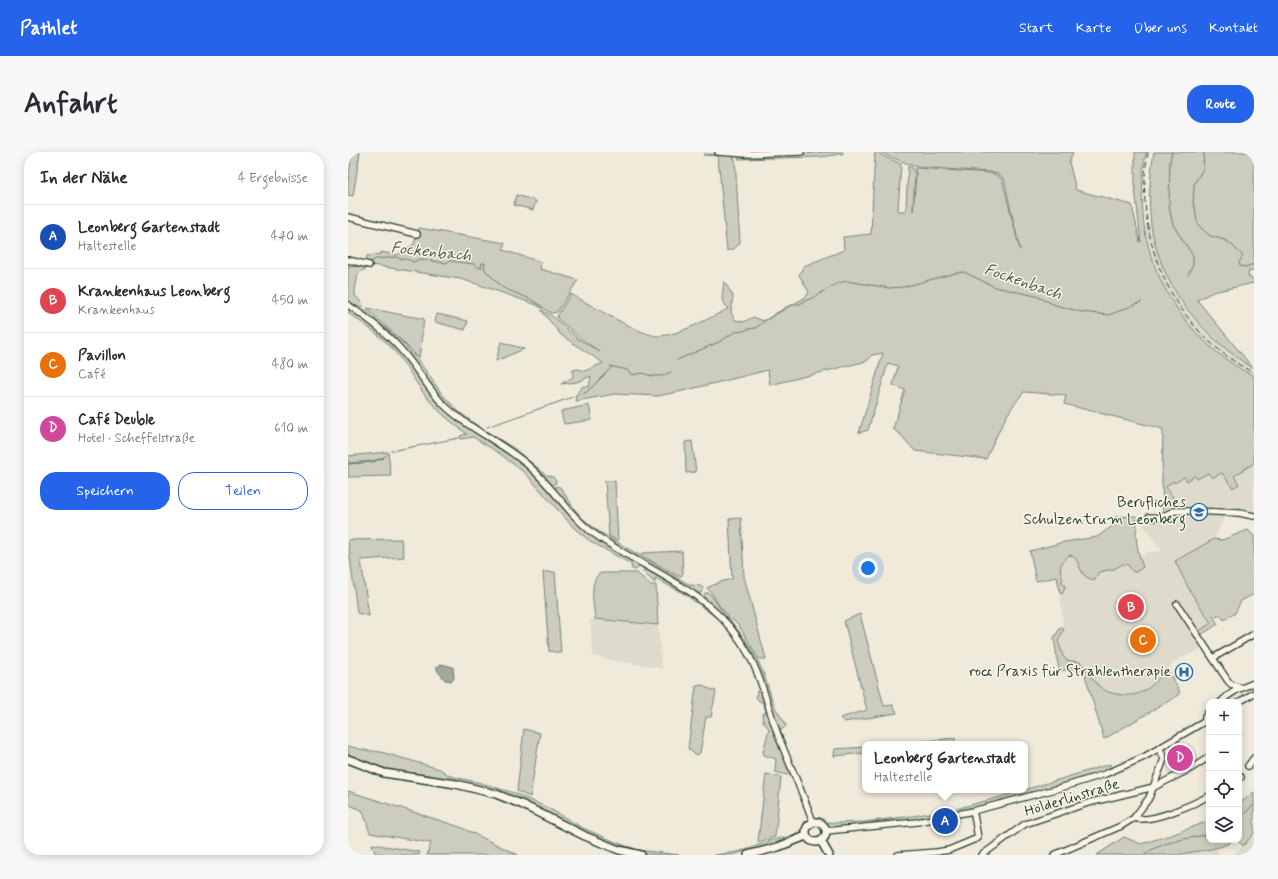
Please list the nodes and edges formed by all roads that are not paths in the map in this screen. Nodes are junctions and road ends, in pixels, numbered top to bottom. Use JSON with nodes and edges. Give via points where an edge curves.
{"nodes":[{"id":1,"x":718,"y":152,"type":"edge"},
{"id":2,"x":801,"y":152,"type":"edge"},
{"id":3,"x":348,"y":217,"type":"edge"},
{"id":4,"x":417,"y":234,"type":"dead end"},
{"id":5,"x":348,"y":260,"type":"edge"},
{"id":6,"x":367,"y":265,"type":"dead end"},
{"id":7,"x":348,"y":305,"type":"edge"},
{"id":8,"x":1254,"y":516,"type":"edge"},
{"id":9,"x":1149,"y":518,"type":"dead end"},
{"id":10,"x":1177,"y":604,"type":"dead end"},
{"id":11,"x":1254,"y":634,"type":"edge"},
{"id":12,"x":1213,"y":658,"type":"junction"},
{"id":13,"x":1228,"y":681,"type":"junction"},
{"id":14,"x":1254,"y":683,"type":"edge"},
{"id":15,"x":1242,"y":688,"type":"junction"},
{"id":16,"x":1254,"y":693,"type":"edge"},
{"id":17,"x":1226,"y":696,"type":"junction"},
{"id":18,"x":1224,"y":699,"type":"edge"},
{"id":19,"x":1242,"y":700,"type":"edge"},
{"id":20,"x":1206,"y":721,"type":"edge"},
{"id":21,"x":1160,"y":749,"type":"junction"},
{"id":22,"x":1254,"y":758,"type":"edge"},
{"id":23,"x":348,"y":759,"type":"edge"},
{"id":24,"x":1206,"y":759,"type":"edge"},
{"id":25,"x":1248,"y":766,"type":"dead end"},
{"id":26,"x":1154,"y":787,"type":"junction"},
{"id":27,"x":1206,"y":797,"type":"edge"},
{"id":28,"x":974,"y":815,"type":"dead end"},
{"id":29,"x":1134,"y":818,"type":"junction"},
{"id":30,"x":813,"y":822,"type":"junction"},
{"id":31,"x":826,"y":831,"type":"junction"},
{"id":32,"x":806,"y":836,"type":"junction"},
{"id":33,"x":821,"y":841,"type":"junction"},
{"id":34,"x":641,"y":855,"type":"edge"},
{"id":35,"x":748,"y":855,"type":"edge"},
{"id":36,"x":829,"y":855,"type":"edge"},
{"id":37,"x":898,"y":855,"type":"edge"},
{"id":38,"x":982,"y":855,"type":"edge"},
{"id":39,"x":1054,"y":855,"type":"edge"}],
"edges":[{"from":1,"to":2,"type":"street"},
{"from":3,"to":4,"type":"street"},
{"from":5,"to":6,"type":"street"},
{"from":7,"to":30,"type":"street","via":[[387,335],[446,407],[469,426],[513,453],[530,467],[586,527],[600,538],[687,589],[729,625],[753,661]]},
{"from":8,"to":9,"type":"street","via":[[1239,513],[1174,511],[1159,518]]},
{"from":10,"to":12,"type":"street"},
{"from":11,"to":12,"type":"street"},
{"from":12,"to":13,"type":"street"},
{"from":13,"to":15,"type":"street","via":[[1232,686]]},
{"from":13,"to":17,"type":"street"},
{"from":14,"to":15,"type":"street"},
{"from":15,"to":17,"type":"street"},
{"from":16,"to":19,"type":"street"},
{"from":17,"to":18,"type":"street"},
{"from":20,"to":21,"type":"street"},
{"from":21,"to":26,"type":"street","via":[[1164,759]]},
{"from":21,"to":31,"type":"street","via":[[1105,774],[959,814],[917,822]]},
{"from":22,"to":25,"type":"street"},
{"from":23,"to":34,"type":"main road","via":[[384,773],[456,784],[496,794],[585,836],[619,850]]},
{"from":24,"to":26,"type":"street","name":"Hölderlinstraße"},
{"from":26,"to":29,"type":"street"},
{"from":26,"to":38,"type":"street","name":"Hölderlinstraße","via":[[1088,803],[1025,824]]},
{"from":27,"to":29,"type":"street","via":[[1167,814],[1146,819]]},
{"from":28,"to":37,"type":"street","via":[[978,838],[949,850]]},
{"from":29,"to":39,"type":"street"},
{"from":30,"to":31,"type":"main road","via":[[822,823]]},
{"from":30,"to":32,"type":"main road","via":[[807,828]]},
{"from":31,"to":33,"type":"main road"},
{"from":32,"to":33,"type":"main road","via":[[814,842]]},
{"from":32,"to":35,"type":"main road"},
{"from":33,"to":36,"type":"main road"}]}
